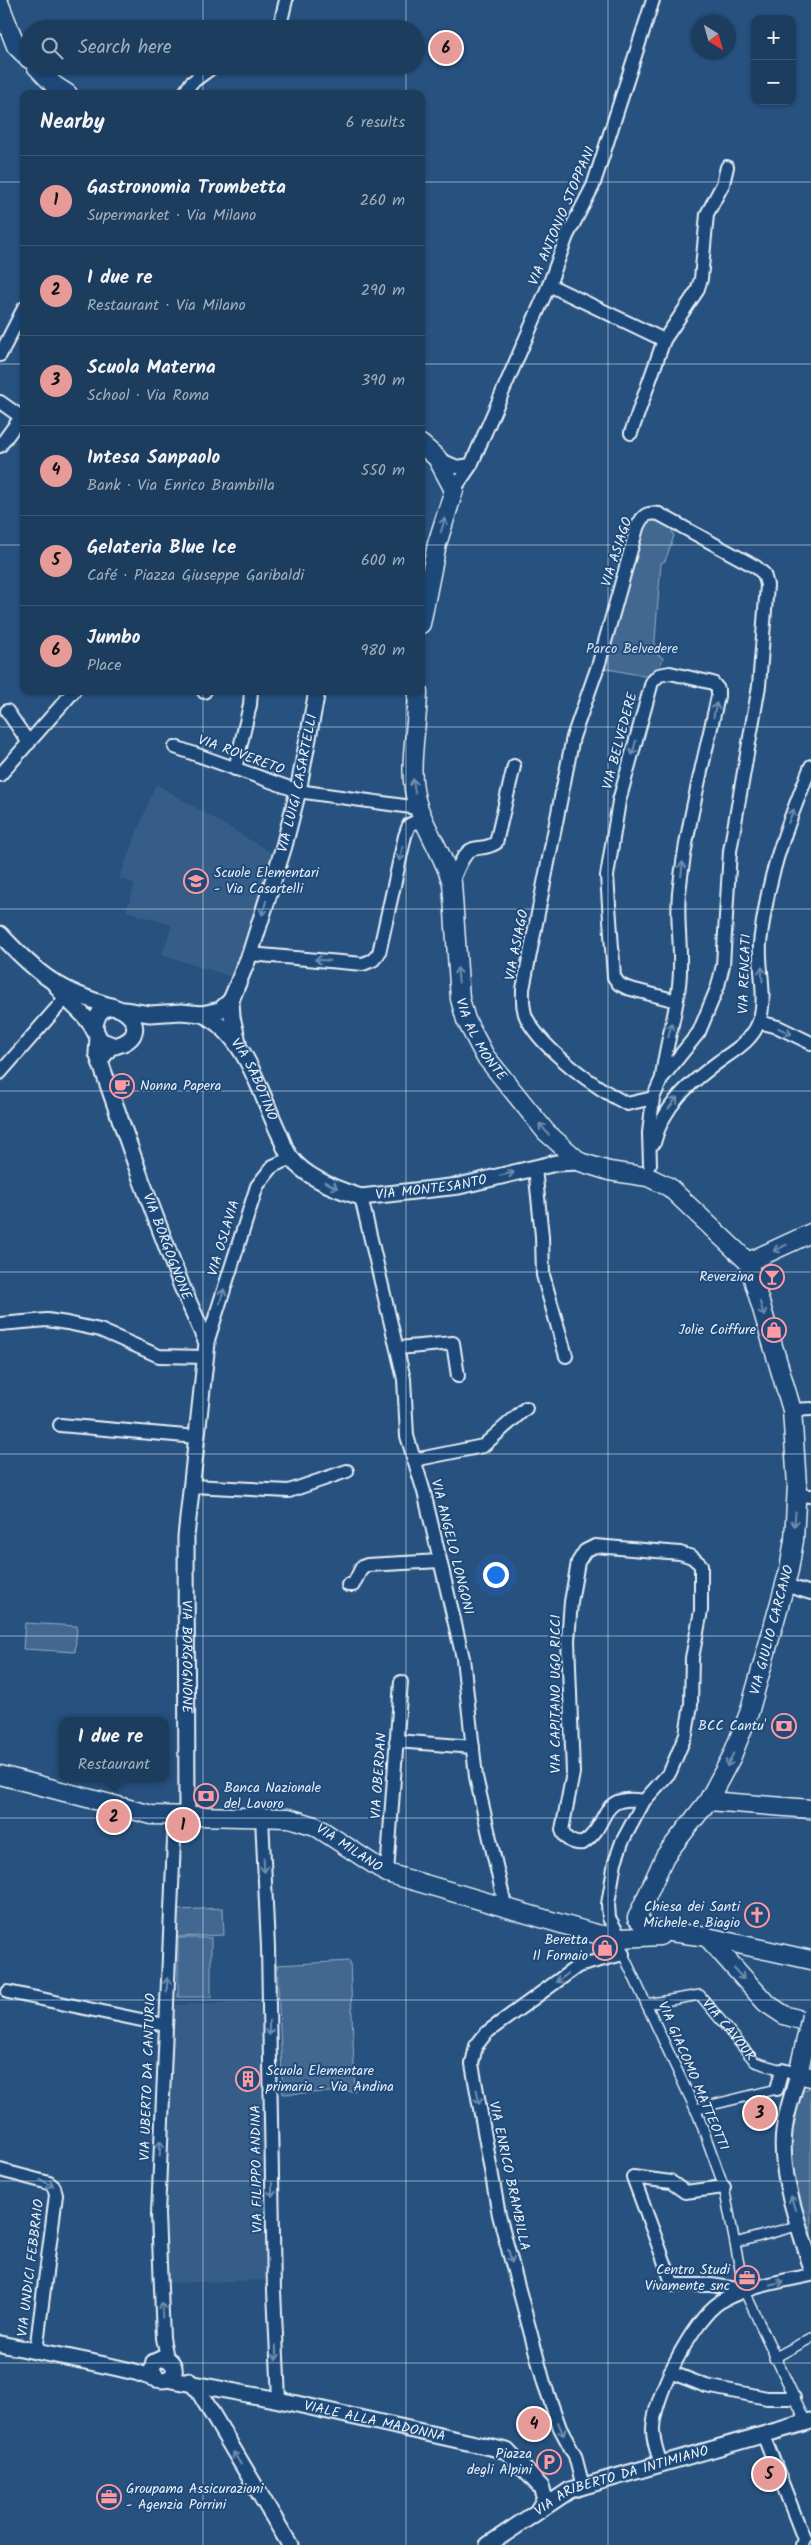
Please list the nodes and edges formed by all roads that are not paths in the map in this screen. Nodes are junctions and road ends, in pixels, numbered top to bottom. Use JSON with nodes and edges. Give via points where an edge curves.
{"nodes":[{"id":1,"x":286,"y":0,"type":"edge"},
{"id":2,"x":652,"y":0,"type":"edge"},
{"id":3,"x":0,"y":5,"type":"edge"},
{"id":4,"x":281,"y":20,"type":"edge"},
{"id":5,"x":20,"y":50,"type":"edge"},
{"id":6,"x":45,"y":75,"type":"edge"},
{"id":7,"x":202,"y":75,"type":"edge"},
{"id":8,"x":62,"y":90,"type":"edge"},
{"id":9,"x":187,"y":90,"type":"edge"},
{"id":10,"x":727,"y":167,"type":"dead end"},
{"id":11,"x":549,"y":285,"type":"junction"},
{"id":12,"x":20,"y":316,"type":"edge"},
{"id":13,"x":664,"y":340,"type":"junction"},
{"id":14,"x":0,"y":355,"type":"edge"},
{"id":15,"x":0,"y":402,"type":"edge"},
{"id":16,"x":20,"y":417,"type":"edge"},
{"id":17,"x":20,"y":421,"type":"edge"},
{"id":18,"x":631,"y":433,"type":"dead end"},
{"id":19,"x":0,"y":446,"type":"edge"},
{"id":20,"x":425,"y":448,"type":"edge"},
{"id":21,"x":437,"y":458,"type":"junction"},
{"id":22,"x":471,"y":466,"type":"junction"},
{"id":23,"x":454,"y":490,"type":"junction"},
{"id":24,"x":425,"y":604,"type":"edge"},
{"id":25,"x":71,"y":695,"type":"edge"},
{"id":26,"x":251,"y":695,"type":"edge"},
{"id":27,"x":316,"y":695,"type":"edge"},
{"id":28,"x":418,"y":695,"type":"edge"},
{"id":29,"x":7,"y":711,"type":"dead end"},
{"id":30,"x":29,"y":743,"type":"junction"},
{"id":31,"x":175,"y":747,"type":"dead end"},
{"id":32,"x":514,"y":766,"type":"dead end"},
{"id":33,"x":811,"y":766,"type":"edge"},
{"id":34,"x":235,"y":769,"type":"junction"},
{"id":35,"x":0,"y":776,"type":"edge"},
{"id":36,"x":298,"y":791,"type":"junction"},
{"id":37,"x":418,"y":808,"type":"junction"},
{"id":38,"x":426,"y":824,"type":"junction"},
{"id":39,"x":452,"y":883,"type":"junction"},
{"id":40,"x":0,"y":934,"type":"edge"},
{"id":41,"x":250,"y":954,"type":"junction"},
{"id":42,"x":65,"y":999,"type":"junction"},
{"id":43,"x":231,"y":1000,"type":"junction"},
{"id":44,"x":677,"y":1001,"type":"junction"},
{"id":45,"x":119,"y":1008,"type":"junction"},
{"id":46,"x":165,"y":1014,"type":"junction"},
{"id":47,"x":202,"y":1014,"type":"junction"},
{"id":48,"x":759,"y":1022,"type":"junction"},
{"id":49,"x":134,"y":1031,"type":"junction"},
{"id":50,"x":97,"y":1035,"type":"junction"},
{"id":51,"x":811,"y":1043,"type":"edge"},
{"id":52,"x":115,"y":1046,"type":"junction"},
{"id":53,"x":239,"y":1046,"type":"junction"},
{"id":54,"x":100,"y":1061,"type":"junction"},
{"id":55,"x":0,"y":1074,"type":"edge"},
{"id":56,"x":662,"y":1078,"type":"junction"},
{"id":57,"x":653,"y":1098,"type":"junction"},
{"id":58,"x":562,"y":1155,"type":"junction"},
{"id":59,"x":291,"y":1158,"type":"junction"},
{"id":60,"x":535,"y":1168,"type":"junction"},
{"id":61,"x":649,"y":1171,"type":"junction"},
{"id":62,"x":361,"y":1197,"type":"junction"},
{"id":63,"x":811,"y":1233,"type":"edge"},
{"id":64,"x":748,"y":1262,"type":"junction"},
{"id":65,"x":0,"y":1324,"type":"edge"},
{"id":66,"x":398,"y":1348,"type":"junction"},
{"id":67,"x":206,"y":1350,"type":"junction"},
{"id":68,"x":566,"y":1356,"type":"dead end"},
{"id":69,"x":458,"y":1376,"type":"dead end"},
{"id":70,"x":526,"y":1408,"type":"dead end"},
{"id":71,"x":811,"y":1409,"type":"edge"},
{"id":72,"x":792,"y":1410,"type":"junction"},
{"id":73,"x":60,"y":1425,"type":"dead end"},
{"id":74,"x":197,"y":1437,"type":"junction"},
{"id":75,"x":414,"y":1460,"type":"junction"},
{"id":76,"x":347,"y":1471,"type":"dead end"},
{"id":77,"x":192,"y":1486,"type":"junction"},
{"id":78,"x":804,"y":1496,"type":"edge"},
{"id":79,"x":440,"y":1561,"type":"junction"},
{"id":80,"x":348,"y":1585,"type":"dead end"},
{"id":81,"x":785,"y":1586,"type":"junction"},
{"id":82,"x":811,"y":1593,"type":"edge"},
{"id":83,"x":401,"y":1682,"type":"dead end"},
{"id":84,"x":396,"y":1741,"type":"junction"},
{"id":85,"x":473,"y":1748,"type":"junction"},
{"id":86,"x":0,"y":1775,"type":"edge"},
{"id":87,"x":708,"y":1800,"type":"junction"},
{"id":88,"x":644,"y":1801,"type":"junction"},
{"id":89,"x":811,"y":1809,"type":"edge"},
{"id":90,"x":181,"y":1817,"type":"junction"},
{"id":91,"x":262,"y":1817,"type":"junction"},
{"id":92,"x":387,"y":1873,"type":"junction"},
{"id":93,"x":505,"y":1906,"type":"junction"},
{"id":94,"x":638,"y":1913,"type":"junction"},
{"id":95,"x":683,"y":1934,"type":"junction"},
{"id":96,"x":707,"y":1937,"type":"junction"},
{"id":97,"x":616,"y":1940,"type":"junction"},
{"id":98,"x":811,"y":1960,"type":"edge"},
{"id":99,"x":8,"y":1992,"type":"dead end"},
{"id":100,"x":646,"y":2004,"type":"junction"},
{"id":101,"x":810,"y":2023,"type":"edge"},
{"id":102,"x":165,"y":2025,"type":"junction"},
{"id":103,"x":797,"y":2074,"type":"edge"},
{"id":104,"x":778,"y":2089,"type":"joint"},
{"id":105,"x":695,"y":2109,"type":"junction"},
{"id":106,"x":0,"y":2170,"type":"edge"},
{"id":107,"x":724,"y":2187,"type":"junction"},
{"id":108,"x":800,"y":2225,"type":"junction"},
{"id":109,"x":735,"y":2243,"type":"junction"},
{"id":110,"x":811,"y":2266,"type":"edge"},
{"id":111,"x":811,"y":2275,"type":"edge"},
{"id":112,"x":744,"y":2290,"type":"junction"},
{"id":113,"x":811,"y":2338,"type":"edge"},
{"id":114,"x":0,"y":2344,"type":"edge"},
{"id":115,"x":36,"y":2351,"type":"junction"},
{"id":116,"x":774,"y":2358,"type":"junction"},
{"id":117,"x":162,"y":2368,"type":"junction"},
{"id":118,"x":670,"y":2372,"type":"junction"},
{"id":119,"x":193,"y":2384,"type":"junction"},
{"id":120,"x":220,"y":2390,"type":"junction"},
{"id":121,"x":794,"y":2398,"type":"junction"},
{"id":122,"x":279,"y":2400,"type":"junction"},
{"id":123,"x":204,"y":2402,"type":"junction"},
{"id":124,"x":809,"y":2421,"type":"edge"},
{"id":125,"x":763,"y":2434,"type":"junction"},
{"id":126,"x":660,"y":2465,"type":"junction"},
{"id":127,"x":581,"y":2479,"type":"dead end"},
{"id":128,"x":542,"y":2487,"type":"junction"},
{"id":129,"x":564,"y":2493,"type":"junction"},
{"id":130,"x":538,"y":2510,"type":"junction"},
{"id":131,"x":803,"y":2542,"type":"edge"},
{"id":132,"x":492,"y":2544,"type":"edge"},
{"id":133,"x":290,"y":2545,"type":"edge"}],
"edges":[{"from":1,"to":4,"type":"street"},
{"from":2,"to":11,"type":"street","name":"VIA ANTONIO STOPPANI","via":[[593,186],[566,236]]},
{"from":3,"to":5,"type":"main road"},
{"from":6,"to":8,"type":"main road"},
{"from":7,"to":9,"type":"street"},
{"from":10,"to":13,"type":"street","via":[[723,184],[707,214],[697,291]]},
{"from":11,"to":13,"type":"street"},
{"from":11,"to":22,"type":"street","name":"VIA ANTONIO STOPPANI"},
{"from":12,"to":14,"type":"street"},
{"from":13,"to":18,"type":"street"},
{"from":15,"to":16,"type":"street"},
{"from":17,"to":19,"type":"street"},
{"from":20,"to":21,"type":"main road"},
{"from":21,"to":22,"type":"street","via":[[457,467]]},
{"from":21,"to":23,"type":"main road"},
{"from":22,"to":23,"type":"street","name":"VIA ANTONIO STOPPANI"},
{"from":24,"to":23,"type":"main road","one_way":true,"via":[[437,544]]},
{"from":25,"to":30,"type":"street"},
{"from":26,"to":34,"type":"street"},
{"from":27,"to":36,"type":"street","name":"VIA LUIGI CASARTELLI"},
{"from":37,"to":28,"type":"main road","name":"VIA AL MONTE","one_way":true,"via":[[413,776]]},
{"from":29,"to":30,"type":"street"},
{"from":30,"to":35,"type":"street"},
{"from":31,"to":34,"type":"street","name":"VIA ROVERETO"},
{"from":32,"to":39,"type":"street","via":[[496,843],[472,850],[464,856]]},
{"from":48,"to":33,"type":"street","name":"VIA RENCATI","one_way":true,"via":[[762,1013],[760,945],[771,877]]},
{"from":34,"to":36,"type":"street","name":"VIA ROVERETO"},
{"from":36,"to":37,"type":"street","name":"VIA ROVERETO"},
{"from":36,"to":41,"type":"street","name":"VIA LUIGI CASARTELLI","one_way":true},
{"from":37,"to":38,"type":"main road","name":"VIA AL MONTE"},
{"from":38,"to":39,"type":"main road","name":"VIA AL MONTE"},
{"from":38,"to":41,"type":"street","one_way":true,"via":[[415,822],[409,825],[404,836],[379,954],[373,960],[363,964]]},
{"from":58,"to":39,"type":"main road","name":"VIA AL MONTE","one_way":true,"via":[[490,1063],[466,1020],[460,998]]},
{"from":40,"to":42,"type":"street","name":"VIA BORGOGNONE"},
{"from":41,"to":43,"type":"street","name":"VIA LUIGI CASARTELLI"},
{"from":42,"to":45,"type":"street","name":"VIA BORGOGNONE"},
{"from":42,"to":50,"type":"street","name":"VIA BORGOGNONE","via":[[81,1012]]},
{"from":42,"to":55,"type":"street"},
{"from":43,"to":47,"type":"street","name":"VIA SABOTINO","via":[[220,1010]]},
{"from":43,"to":53,"type":"street","name":"VIA LUIGI CASARTELLI"},
{"from":44,"to":44,"type":"street","name":"VIA BELVEDERE","one_way":true,"via":[[680,982],[679,896],[685,849],[718,689],[712,683],[670,674],[659,675],[652,682],[619,801],[607,876],[614,977],[627,988]]},
{"from":56,"to":44,"type":"street","name":"VIA BELVEDERE","one_way":true},
{"from":45,"to":46,"type":"street","name":"VIA SABOTINO"},
{"from":45,"to":49,"type":"street","via":[[132,1018]]},
{"from":45,"to":50,"type":"street","via":[[100,1014],[96,1023]]},
{"from":46,"to":47,"type":"street","name":"VIA SABOTINO"},
{"from":46,"to":49,"type":"street","name":"VIA SABOTINO","via":[[142,1021]]},
{"from":47,"to":53,"type":"street","name":"VIA SABOTINO","via":[[224,1028]]},
{"from":48,"to":51,"type":"street","one_way":true},
{"from":61,"to":48,"type":"street","name":"VIA RENCATI","one_way":true,"via":[[659,1123],[670,1105],[746,1041]]},
{"from":49,"to":52,"type":"street","via":[[126,1042]]},
{"from":50,"to":52,"type":"street","via":[[104,1044]]},
{"from":50,"to":54,"type":"street","name":"VIA BORGOGNONE"},
{"from":52,"to":54,"type":"street","via":[[110,1047]]},
{"from":53,"to":59,"type":"street","name":"VIA SABOTINO"},
{"from":54,"to":67,"type":"street","name":"VIA BORGOGNONE"},
{"from":56,"to":57,"type":"street","name":"VIA ASIAGO"},
{"from":56,"to":57,"type":"street","name":"VIA ASIAGO","via":[[699,1032],[723,965],[730,851],[759,686],[767,585],[764,574],[756,566],[659,514],[650,513],[642,517],[637,528],[599,663],[573,738],[553,828],[522,1006],[527,1019],[542,1038],[604,1092],[627,1104]]},
{"from":57,"to":61,"type":"street"},
{"from":58,"to":60,"type":"street","name":"VIA MONTESANTO"},
{"from":58,"to":61,"type":"main road","name":"VIA AL MONTE","via":[[609,1171]]},
{"from":59,"to":62,"type":"street","name":"VIA MONTESANTO","one_way":true,"via":[[308,1173]]},
{"from":67,"to":59,"type":"street","name":"VIA OSLAVIA","one_way":true,"via":[[256,1186],[273,1166]]},
{"from":62,"to":60,"type":"street","name":"VIA MONTESANTO","one_way":true,"via":[[459,1186]]},
{"from":60,"to":68,"type":"street","via":[[543,1275]]},
{"from":61,"to":64,"type":"main road","name":"VIA AL MONTE"},
{"from":62,"to":66,"type":"street","name":"VIA ANGELO LONGONI"},
{"from":63,"to":64,"type":"main road","one_way":true},
{"from":64,"to":72,"type":"main road","name":"VIA GIULIO CARCANO","one_way":true},
{"from":65,"to":67,"type":"street","via":[[47,1320],[100,1330],[159,1356]]},
{"from":66,"to":69,"type":"street","via":[[453,1344]]},
{"from":66,"to":75,"type":"street","name":"VIA ANGELO LONGONI","via":[[404,1379],[407,1436]]},
{"from":67,"to":74,"type":"street","name":"VIA BORGOGNONE"},
{"from":70,"to":75,"type":"street","via":[[483,1446]]},
{"from":71,"to":72,"type":"street"},
{"from":72,"to":78,"type":"main road","name":"VIA GIULIO CARCANO"},
{"from":73,"to":74,"type":"street"},
{"from":74,"to":77,"type":"street","name":"VIA BORGOGNONE"},
{"from":75,"to":79,"type":"street","name":"VIA ANGELO LONGONI"},
{"from":76,"to":77,"type":"street","via":[[289,1491]]},
{"from":77,"to":90,"type":"street","name":"VIA BORGOGNONE","via":[[186,1537]]},
{"from":78,"to":81,"type":"main road","name":"VIA GIULIO CARCANO","one_way":true},
{"from":79,"to":80,"type":"street","via":[[367,1565],[362,1567],[353,1585]]},
{"from":79,"to":85,"type":"street","name":"VIA ANGELO LONGONI","via":[[463,1658]]},
{"from":81,"to":82,"type":"street"},
{"from":81,"to":87,"type":"main road","name":"VIA GIULIO CARCANO","one_way":true,"via":[[749,1713],[732,1756]]},
{"from":83,"to":84,"type":"street","name":"VIA OBERDAN"},
{"from":84,"to":85,"type":"street"},
{"from":84,"to":92,"type":"street","name":"VIA OBERDAN"},
{"from":85,"to":93,"type":"street","name":"VIA ANGELO LONGONI","via":[[476,1777]]},
{"from":86,"to":90,"type":"main road","name":"VIA MILANO","via":[[152,1815]]},
{"from":87,"to":89,"type":"main road"},
{"from":87,"to":94,"type":"main road","name":"VIA GIULIO CARCANO","via":[[665,1856]]},
{"from":88,"to":88,"type":"street","name":"VIA CAPITANO UGO RICCI","via":[[628,1798],[618,1801],[608,1809],[595,1833],[583,1842],[571,1842],[564,1835],[573,1773],[568,1640],[571,1602],[578,1562],[595,1546],[680,1553],[701,1565],[701,1611],[692,1658],[691,1705],[686,1734],[670,1772]]},
{"from":88,"to":97,"type":"street","name":"VIA CAPITANO UGO RICCI","via":[[615,1862],[608,1904]]},
{"from":90,"to":91,"type":"main road","name":"VIA MILANO"},
{"from":102,"to":90,"type":"street","name":"VIA UBERTO DA CANTURIO","one_way":true},
{"from":91,"to":92,"type":"main road","name":"VIA MILANO","via":[[289,1818],[315,1826]]},
{"from":91,"to":122,"type":"street","name":"VIA FILIPPO ANDINA","one_way":true},
{"from":92,"to":93,"type":"main road","name":"VIA MILANO"},
{"from":93,"to":97,"type":"main road","name":"VIA MILANO"},
{"from":94,"to":95,"type":"main road","via":[[641,1925],[648,1930]]},
{"from":94,"to":97,"type":"main road"},
{"from":95,"to":96,"type":"main road"},
{"from":95,"to":97,"type":"main road","name":"VIA MILANO"},
{"from":96,"to":98,"type":"main road"},
{"from":96,"to":101,"type":"main road","one_way":true,"via":[[766,2003],[784,2015]]},
{"from":97,"to":100,"type":"street","name":"VIA GIACOMO MATTEOTTI"},
{"from":97,"to":127,"type":"street","name":"VIA ENRICO BRAMBILLA","one_way":true,"via":[[486,2033],[476,2046],[472,2064],[499,2215],[541,2374],[560,2428],[575,2456]]},
{"from":99,"to":102,"type":"street"},
{"from":100,"to":103,"type":"street","name":"VIA CAVOUR","via":[[700,1995],[754,2062]]},
{"from":100,"to":105,"type":"street","name":"VIA GIACOMO MATTEOTTI"},
{"from":101,"to":103,"type":"main road"},
{"from":117,"to":102,"type":"street","name":"VIA UBERTO DA CANTURIO","one_way":true,"via":[[158,2214]]},
{"from":103,"to":104,"type":"street"},
{"from":108,"to":103,"type":"street","one_way":true,"via":[[787,2182],[784,2130]]},
{"from":104,"to":105,"type":"street"},
{"from":105,"to":107,"type":"street","name":"VIA GIACOMO MATTEOTTI"},
{"from":106,"to":115,"type":"street","name":"VIA UNDICI FEBBRAIO","one_way":true,"via":[[49,2182],[54,2186],[56,2195]]},
{"from":107,"to":109,"type":"street","name":"VIA GIACOMO MATTEOTTI"},
{"from":107,"to":112,"type":"street","via":[[685,2192],[671,2182],[632,2177],[673,2284]]},
{"from":108,"to":109,"type":"street"},
{"from":108,"to":110,"type":"street"},
{"from":109,"to":112,"type":"street","name":"VIA GIACOMO MATTEOTTI"},
{"from":112,"to":111,"type":"street","one_way":true},
{"from":112,"to":116,"type":"street","name":"VIA GIACOMO MATTEOTTI"},
{"from":112,"to":118,"type":"street","via":[[718,2303],[695,2329]]},
{"from":113,"to":116,"type":"street"},
{"from":114,"to":115,"type":"street"},
{"from":115,"to":117,"type":"street","via":[[136,2372]]},
{"from":116,"to":121,"type":"street","name":"VIA GIACOMO MATTEOTTI"},
{"from":117,"to":119,"type":"street","name":"VIALE ALLA MADONNA"},
{"from":118,"to":121,"type":"street","via":[[706,2386],[767,2398]]},
{"from":118,"to":126,"type":"street","via":[[658,2404],[653,2431]]},
{"from":119,"to":120,"type":"street","name":"VIALE ALLA MADONNA"},
{"from":119,"to":123,"type":"street"},
{"from":120,"to":122,"type":"street","name":"VIALE ALLA MADONNA"},
{"from":120,"to":123,"type":"street"},
{"from":121,"to":124,"type":"street","name":"VIA GIACOMO MATTEOTTI"},
{"from":122,"to":128,"type":"street","name":"VIALE ALLA MADONNA","via":[[507,2451]]},
{"from":133,"to":123,"type":"street","one_way":true},
{"from":124,"to":125,"type":"street","name":"VIA ARIBERTO DA INTIMIANO"},
{"from":125,"to":126,"type":"street","name":"VIA ARIBERTO DA INTIMIANO"},
{"from":125,"to":131,"type":"street"},
{"from":126,"to":129,"type":"street","name":"VIA ARIBERTO DA INTIMIANO","via":[[588,2483]]},
{"from":128,"to":129,"type":"street","via":[[548,2493]]},
{"from":128,"to":130,"type":"street","via":[[545,2499]]},
{"from":129,"to":130,"type":"street","name":"VIA ARIBERTO DA INTIMIANO"},
{"from":130,"to":132,"type":"street","name":"VIA ARIBERTO DA INTIMIANO"}]}
